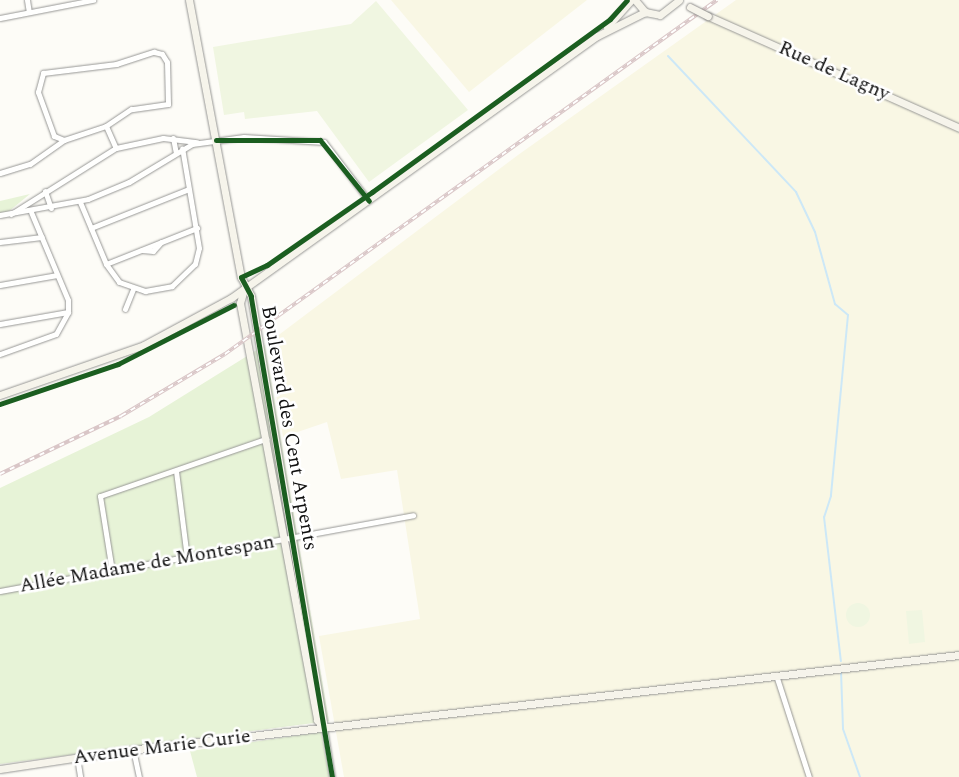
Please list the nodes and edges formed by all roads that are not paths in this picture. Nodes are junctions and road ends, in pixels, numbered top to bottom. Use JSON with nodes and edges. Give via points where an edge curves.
{"nodes":[{"id":1,"x":27,"y":0,"type":"edge"},
{"id":2,"x":93,"y":0,"type":"edge"},
{"id":3,"x":189,"y":0,"type":"edge"},
{"id":4,"x":631,"y":0,"type":"edge"},
{"id":5,"x":636,"y":0,"type":"edge"},
{"id":6,"x":679,"y":0,"type":"edge"},
{"id":7,"x":684,"y":0,"type":"edge"},
{"id":8,"x":76,"y":2,"type":"edge"},
{"id":9,"x":690,"y":7,"type":"junction"},
{"id":10,"x":674,"y":8,"type":"junction"},
{"id":11,"x":29,"y":12,"type":"junction"},
{"id":12,"x":645,"y":12,"type":"junction"},
{"id":13,"x":0,"y":18,"type":"edge"},
{"id":14,"x":597,"y":36,"type":"junction"},
{"id":15,"x":106,"y":126,"type":"junction"},
{"id":16,"x":959,"y":128,"type":"edge"},
{"id":17,"x":173,"y":138,"type":"junction"},
{"id":18,"x":64,"y":140,"type":"junction"},
{"id":19,"x":216,"y":140,"type":"junction"},
{"id":20,"x":200,"y":142,"type":"junction"},
{"id":21,"x":116,"y":148,"type":"junction"},
{"id":22,"x":182,"y":148,"type":"junction"},
{"id":23,"x":176,"y":152,"type":"junction"},
{"id":24,"x":0,"y":173,"type":"edge"},
{"id":25,"x":189,"y":189,"type":"junction"},
{"id":26,"x":45,"y":191,"type":"junction"},
{"id":27,"x":369,"y":201,"type":"junction"},
{"id":28,"x":80,"y":202,"type":"junction"},
{"id":29,"x":52,"y":208,"type":"junction"},
{"id":30,"x":31,"y":212,"type":"junction"},
{"id":31,"x":11,"y":214,"type":"junction"},
{"id":32,"x":0,"y":215,"type":"edge"},
{"id":33,"x":91,"y":228,"type":"junction"},
{"id":34,"x":197,"y":228,"type":"junction"},
{"id":35,"x":42,"y":237,"type":"junction"},
{"id":36,"x":0,"y":242,"type":"edge"},
{"id":37,"x":106,"y":264,"type":"junction"},
{"id":38,"x":57,"y":275,"type":"junction"},
{"id":39,"x":0,"y":285,"type":"edge"},
{"id":40,"x":133,"y":289,"type":"junction"},
{"id":41,"x":244,"y":289,"type":"junction"},
{"id":42,"x":125,"y":309,"type":"dead end"},
{"id":43,"x":68,"y":312,"type":"junction"},
{"id":44,"x":0,"y":324,"type":"edge"},
{"id":45,"x":0,"y":354,"type":"edge"},
{"id":46,"x":0,"y":395,"type":"edge"},
{"id":47,"x":266,"y":440,"type":"junction"},
{"id":48,"x":176,"y":471,"type":"junction"},
{"id":49,"x":413,"y":516,"type":"dead end"},
{"id":50,"x":292,"y":538,"type":"junction"},
{"id":51,"x":284,"y":539,"type":"junction"},
{"id":52,"x":188,"y":558,"type":"junction"},
{"id":53,"x":112,"y":571,"type":"junction"},
{"id":54,"x":0,"y":591,"type":"edge"},
{"id":55,"x":959,"y":655,"type":"edge"},
{"id":56,"x":776,"y":674,"type":"junction"},
{"id":57,"x":324,"y":727,"type":"junction"},
{"id":58,"x":133,"y":749,"type":"junction"},
{"id":59,"x":77,"y":757,"type":"junction"},
{"id":60,"x":0,"y":769,"type":"edge"},
{"id":61,"x":80,"y":777,"type":"edge"},
{"id":62,"x":139,"y":777,"type":"edge"},
{"id":63,"x":332,"y":777,"type":"edge"},
{"id":64,"x":809,"y":777,"type":"edge"}],
"edges":[{"from":1,"to":11,"type":"street"},
{"from":2,"to":8,"type":"street"},
{"from":3,"to":19,"type":"main road","name":"Boulevard des Cent Arpents"},
{"from":4,"to":14,"type":"main road"},
{"from":5,"to":12,"type":"main road"},
{"from":6,"to":10,"type":"main road"},
{"from":7,"to":9,"type":"main road"},
{"from":8,"to":11,"type":"street"},
{"from":9,"to":10,"type":"main road"},
{"from":9,"to":16,"type":"main road","name":"Rue de Lagny","bridge":true},
{"from":10,"to":12,"type":"main road","via":[[660,15]]},
{"from":11,"to":13,"type":"street"},
{"from":12,"to":14,"type":"main road"},
{"from":14,"to":27,"type":"main road"},
{"from":15,"to":18,"type":"street"},
{"from":15,"to":18,"type":"street","via":[[131,110],[168,104],[170,96],[162,54],[43,73],[38,92],[52,132]]},
{"from":15,"to":21,"type":"street"},
{"from":17,"to":20,"type":"street"},
{"from":17,"to":21,"type":"street","via":[[145,139]]},
{"from":17,"to":23,"type":"street"},
{"from":18,"to":24,"type":"street","via":[[30,164]]},
{"from":19,"to":20,"type":"street"},
{"from":19,"to":27,"type":"street","via":[[320,140]]},
{"from":19,"to":41,"type":"main road","name":"Boulevard des Cent Arpents"},
{"from":20,"to":22,"type":"street"},
{"from":21,"to":26,"type":"street"},
{"from":22,"to":23,"type":"street"},
{"from":22,"to":25,"type":"street"},
{"from":23,"to":28,"type":"street","via":[[129,182]]},
{"from":25,"to":33,"type":"street"},
{"from":25,"to":34,"type":"street"},
{"from":26,"to":29,"type":"street"},
{"from":26,"to":31,"type":"street"},
{"from":27,"to":41,"type":"main road"},
{"from":28,"to":29,"type":"street"},
{"from":28,"to":33,"type":"street"},
{"from":29,"to":30,"type":"street"},
{"from":30,"to":31,"type":"street"},
{"from":30,"to":35,"type":"street"},
{"from":31,"to":32,"type":"street"},
{"from":33,"to":37,"type":"street"},
{"from":34,"to":37,"type":"street"},
{"from":34,"to":40,"type":"street","via":[[199,248],[186,276],[159,291]]},
{"from":35,"to":36,"type":"street"},
{"from":35,"to":38,"type":"street"},
{"from":37,"to":40,"type":"street","via":[[119,282]]},
{"from":38,"to":39,"type":"street"},
{"from":38,"to":43,"type":"street"},
{"from":40,"to":42,"type":"street"},
{"from":41,"to":46,"type":"main road","via":[[144,345]]},
{"from":41,"to":47,"type":"main road","name":"Boulevard des Cent Arpents","via":[[240,303]]},
{"from":41,"to":50,"type":"main road","name":"Boulevard des Cent Arpents","via":[[251,296]]},
{"from":43,"to":44,"type":"street"},
{"from":43,"to":45,"type":"street","via":[[56,334]]},
{"from":47,"to":48,"type":"street"},
{"from":47,"to":51,"type":"main road","name":"Boulevard des Cent Arpents"},
{"from":48,"to":52,"type":"street"},
{"from":48,"to":53,"type":"street","via":[[100,496]]},
{"from":49,"to":50,"type":"street","name":"Allée Madame de Montespan"},
{"from":50,"to":51,"type":"street","name":"Allée Madame de Montespan"},
{"from":50,"to":57,"type":"main road","name":"Boulevard des Cent Arpents"},
{"from":51,"to":52,"type":"street","name":"Allée Madame de Montespan"},
{"from":51,"to":57,"type":"main road","name":"Boulevard des Cent Arpents","via":[[317,720]]},
{"from":52,"to":53,"type":"street","name":"Allée Madame de Montespan"},
{"from":53,"to":54,"type":"street","name":"Allée Madame de Montespan"},
{"from":55,"to":56,"type":"main road","name":"Avenue Marie Curie"},
{"from":56,"to":57,"type":"main road","name":"Avenue Marie Curie"},
{"from":56,"to":64,"type":"street"},
{"from":57,"to":58,"type":"main road","name":"Avenue Marie Curie"},
{"from":57,"to":63,"type":"street","name":"Boulevard des Cent Arpents"},
{"from":58,"to":59,"type":"main road","name":"Avenue Marie Curie"},
{"from":58,"to":62,"type":"street"},
{"from":59,"to":60,"type":"main road","name":"Avenue Marie Curie"},
{"from":59,"to":61,"type":"street"}]}
